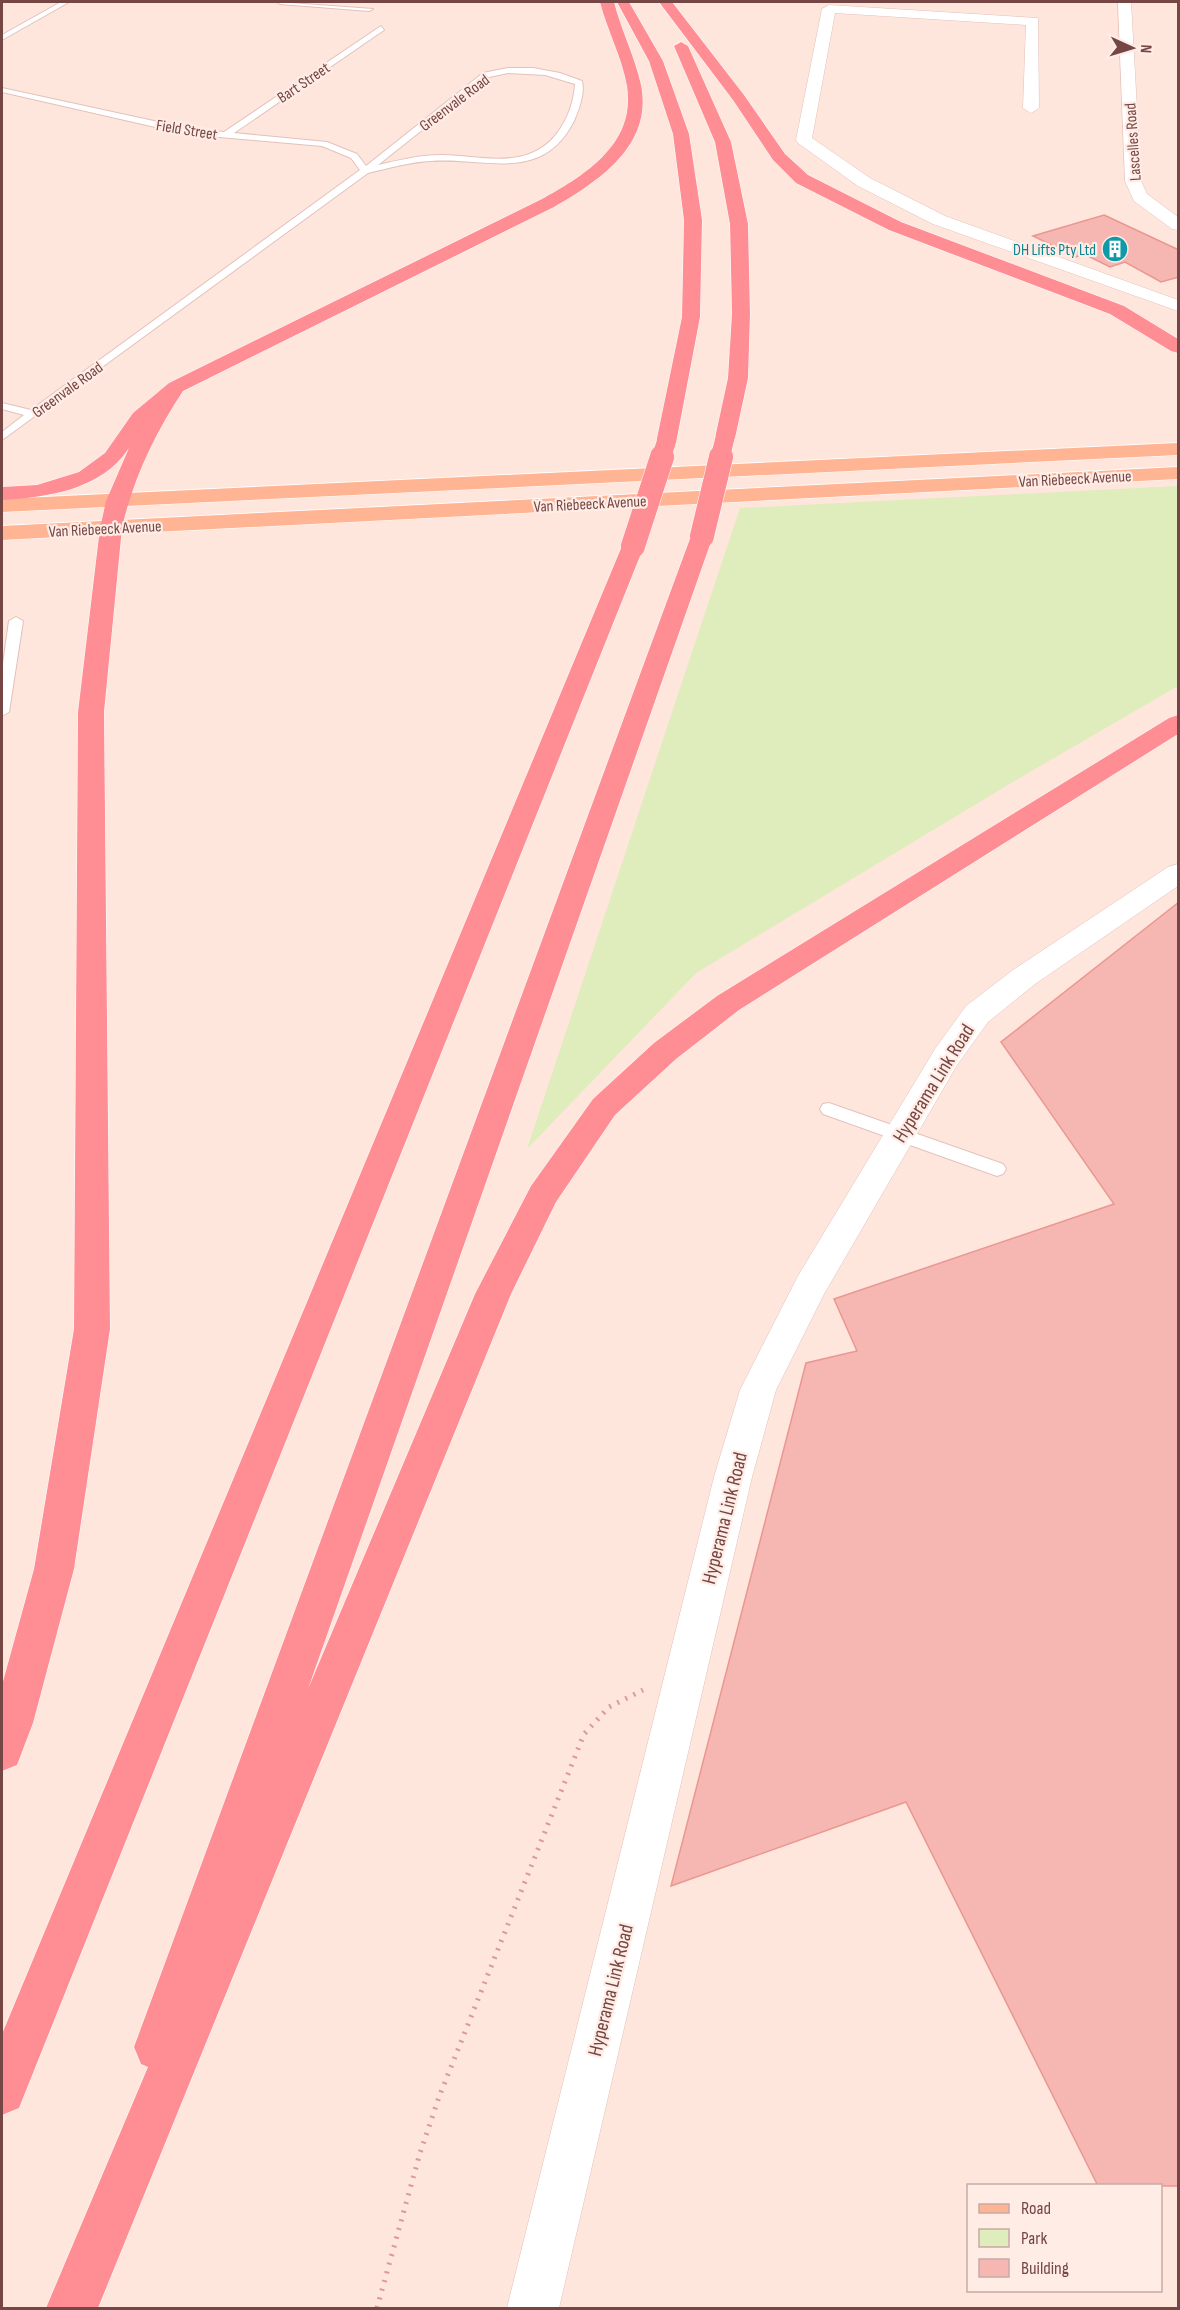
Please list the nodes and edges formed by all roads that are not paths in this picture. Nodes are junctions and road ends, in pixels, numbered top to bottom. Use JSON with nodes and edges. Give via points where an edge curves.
{"nodes":[{"id":1,"x":65,"y":2,"type":"edge"},
{"id":2,"x":280,"y":2,"type":"edge"},
{"id":3,"x":607,"y":2,"type":"edge"},
{"id":4,"x":623,"y":2,"type":"edge"},
{"id":5,"x":658,"y":2,"type":"edge"},
{"id":6,"x":665,"y":2,"type":"edge"},
{"id":7,"x":1124,"y":2,"type":"edge"},
{"id":8,"x":52,"y":4,"type":"edge"},
{"id":9,"x":369,"y":9,"type":"dead end"},
{"id":10,"x":381,"y":28,"type":"dead end"},
{"id":11,"x":2,"y":38,"type":"edge"},
{"id":12,"x":2,"y":90,"type":"edge"},
{"id":13,"x":1031,"y":108,"type":"dead end"},
{"id":14,"x":225,"y":135,"type":"junction"},
{"id":15,"x":365,"y":171,"type":"junction"},
{"id":16,"x":914,"y":196,"type":"dead end"},
{"id":17,"x":1179,"y":204,"type":"edge"},
{"id":18,"x":1155,"y":210,"type":"junction"},
{"id":19,"x":1179,"y":225,"type":"edge"},
{"id":20,"x":1179,"y":296,"type":"edge"},
{"id":21,"x":1179,"y":306,"type":"edge"},
{"id":22,"x":1179,"y":347,"type":"edge"},
{"id":23,"x":176,"y":387,"type":"junction"},
{"id":24,"x":2,"y":406,"type":"edge"},
{"id":25,"x":32,"y":414,"type":"junction"},
{"id":26,"x":2,"y":436,"type":"edge"},
{"id":27,"x":1179,"y":449,"type":"edge"},
{"id":28,"x":1179,"y":473,"type":"edge"},
{"id":29,"x":2,"y":494,"type":"edge"},
{"id":30,"x":2,"y":506,"type":"edge"},
{"id":31,"x":114,"y":515,"type":"junction"},
{"id":32,"x":2,"y":533,"type":"edge"},
{"id":33,"x":16,"y":621,"type":"dead end"},
{"id":34,"x":2,"y":712,"type":"edge"},
{"id":35,"x":1179,"y":723,"type":"edge"},
{"id":36,"x":1179,"y":873,"type":"edge"},
{"id":37,"x":829,"y":1109,"type":"dead end"},
{"id":38,"x":900,"y":1134,"type":"junction"},
{"id":39,"x":997,"y":1169,"type":"dead end"},
{"id":40,"x":2,"y":1750,"type":"edge"},
{"id":41,"x":2,"y":2091,"type":"edge"},
{"id":42,"x":64,"y":2308,"type":"edge"},
{"id":43,"x":72,"y":2308,"type":"edge"},
{"id":44,"x":533,"y":2308,"type":"edge"}],
"edges":[{"from":1,"to":8,"type":"lane"},
{"from":2,"to":9,"type":"lane"},
{"from":3,"to":23,"type":"highway","via":[[637,112],[627,140],[605,165],[548,203]]},
{"from":4,"to":41,"type":"highway","bridge":true,"via":[[656,61],[681,134],[693,220],[690,316],[666,443],[633,546]]},
{"from":5,"to":42,"type":"highway","bridge":true,"via":[[694,69],[723,142],[739,224],[738,378],[702,536]]},
{"from":6,"to":22,"type":"highway","via":[[779,157],[802,179],[895,226],[1117,310]]},
{"from":7,"to":18,"type":"street","name":"Lascelles Road","via":[[1133,181],[1140,197]]},
{"from":8,"to":11,"type":"lane"},
{"from":10,"to":14,"type":"lane","name":"Bart Street"},
{"from":12,"to":14,"type":"lane","name":"Field Street","via":[[186,131]]},
{"from":13,"to":21,"type":"street","via":[[1033,21],[828,9],[804,140],[864,182],[939,220]]},
{"from":14,"to":15,"type":"lane","name":"Field Street","via":[[324,144],[354,156]]},
{"from":15,"to":15,"type":"lane","name":"Greenvale Road","via":[[416,159],[506,163],[541,155],[561,136],[572,116],[579,100],[579,83],[520,70],[486,75]]},
{"from":15,"to":25,"type":"lane","name":"Greenvale Road"},
{"from":16,"to":20,"type":"street","via":[[1030,244]]},
{"from":17,"to":18,"type":"street"},
{"from":18,"to":19,"type":"street","name":"Lascelles Road"},
{"from":23,"to":29,"type":"highway","via":[[140,417],[113,457],[87,477],[38,491]]},
{"from":23,"to":31,"type":"highway","via":[[150,425]]},
{"from":24,"to":25,"type":"lane"},
{"from":25,"to":26,"type":"lane","name":"Greenvale Road"},
{"from":27,"to":31,"type":"main road","name":"Van Riebeeck Avenue"},
{"from":28,"to":31,"type":"main road","name":"Van Riebeeck Avenue"},
{"from":30,"to":31,"type":"main road","name":"Van Riebeeck Avenue"},
{"from":31,"to":32,"type":"main road","name":"Van Riebeeck Avenue"},
{"from":31,"to":40,"type":"highway","via":[[91,712],[92,1329],[54,1569]]},
{"from":33,"to":34,"type":"lane"},
{"from":35,"to":43,"type":"highway","via":[[728,1003],[665,1051],[604,1107],[543,1195],[493,1294]]},
{"from":36,"to":38,"type":"street","name":"Hyperama Link Road","via":[[1024,977],[977,1014]]},
{"from":37,"to":38,"type":"lane"},
{"from":38,"to":39,"type":"lane"},
{"from":38,"to":44,"type":"street","name":"Hyperama Link Road","via":[[810,1286],[758,1390],[733,1477]]}]}
